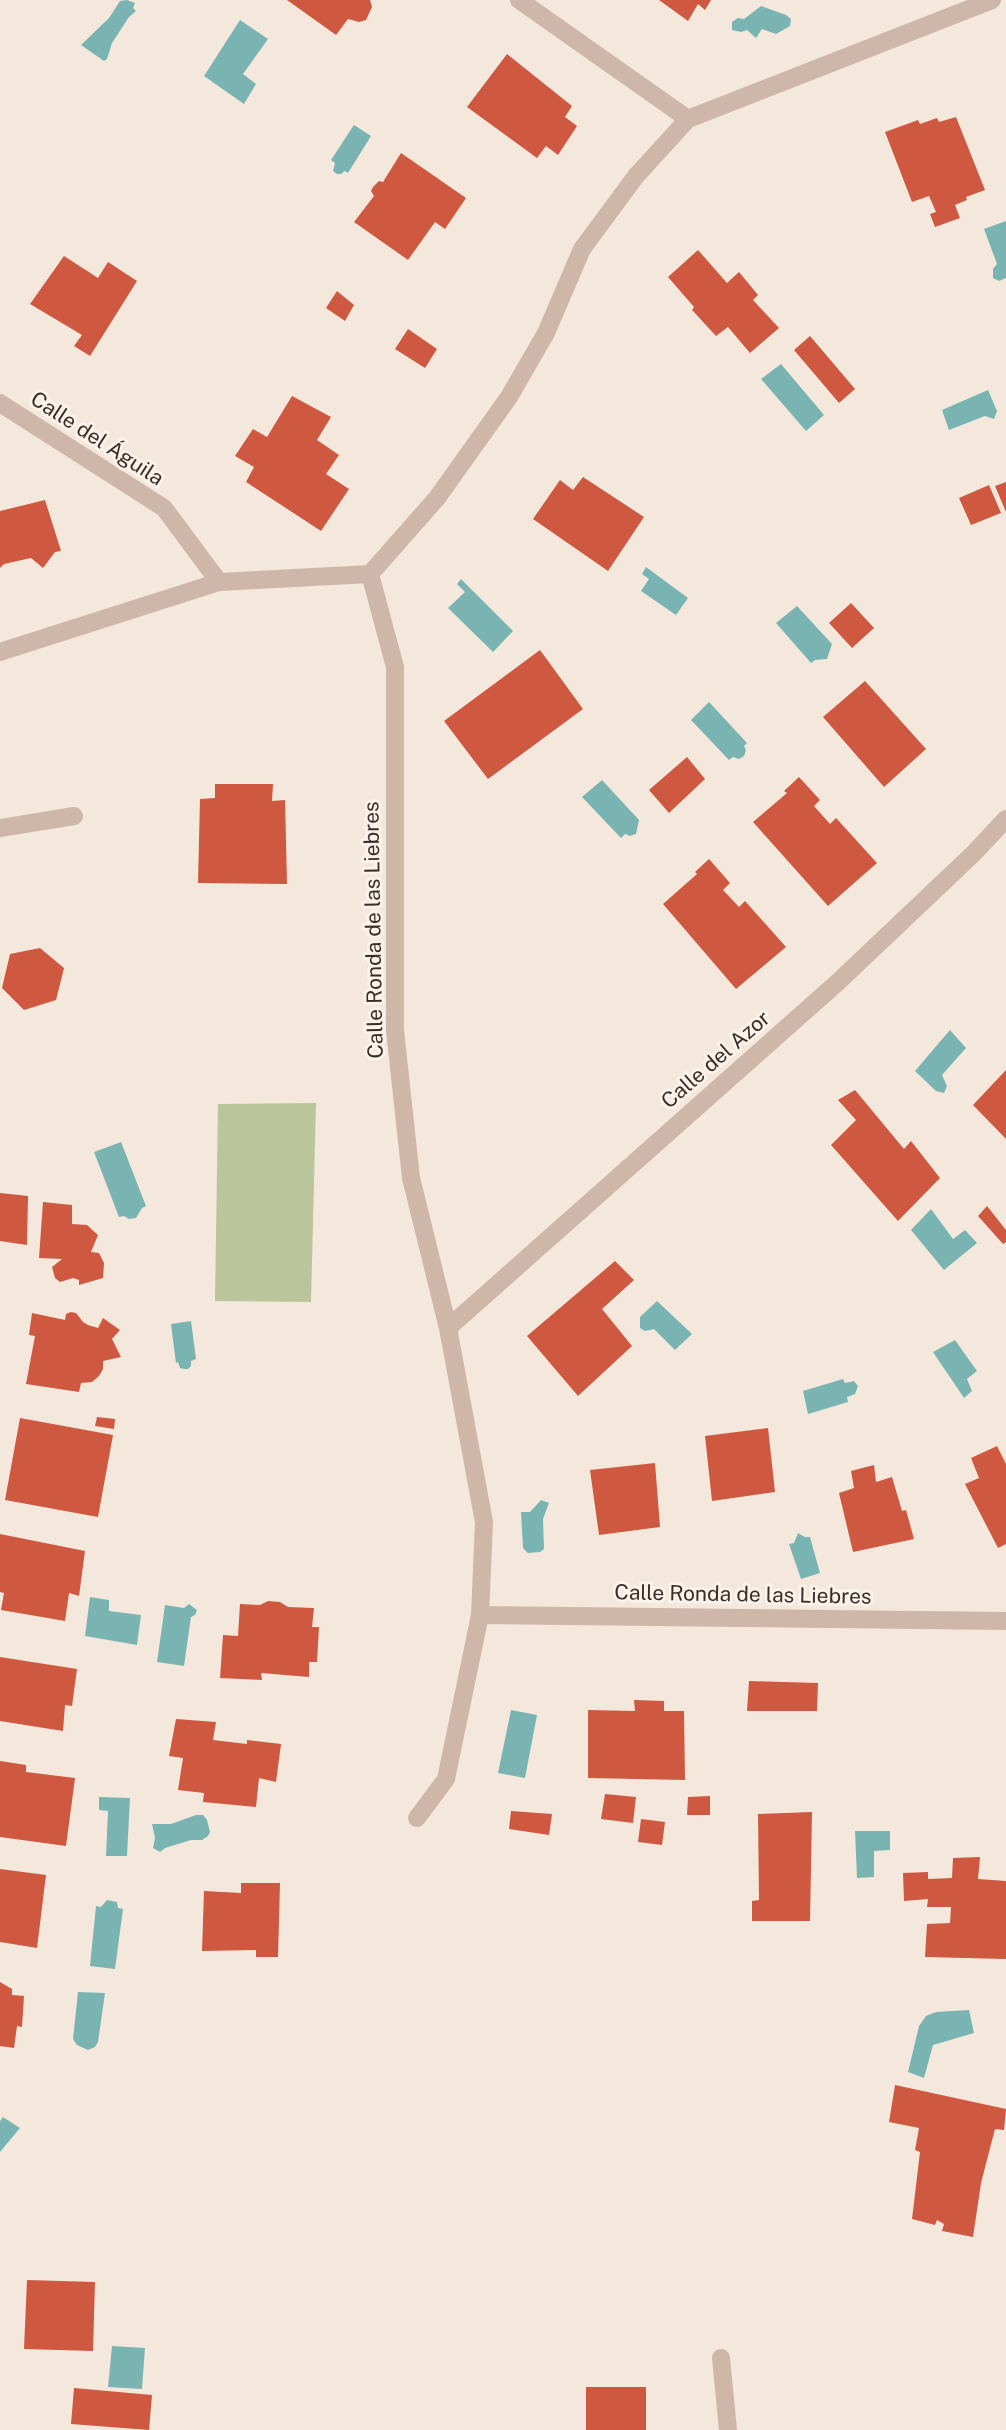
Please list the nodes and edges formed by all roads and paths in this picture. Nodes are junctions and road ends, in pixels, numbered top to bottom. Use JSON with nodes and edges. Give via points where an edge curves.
{"nodes":[{"id":1,"x":519,"y":0,"type":"edge"},
{"id":2,"x":992,"y":0,"type":"edge"},
{"id":3,"x":688,"y":119,"type":"junction"},
{"id":4,"x":0,"y":403,"type":"edge"},
{"id":5,"x":370,"y":575,"type":"junction"},
{"id":6,"x":219,"y":582,"type":"junction"},
{"id":7,"x":0,"y":652,"type":"edge"},
{"id":8,"x":74,"y":816,"type":"dead end"},
{"id":9,"x":1006,"y":818,"type":"edge"},
{"id":10,"x":0,"y":828,"type":"edge"},
{"id":11,"x":448,"y":1328,"type":"junction"},
{"id":12,"x":480,"y":1615,"type":"junction"},
{"id":13,"x":1006,"y":1621,"type":"edge"},
{"id":14,"x":417,"y":1818,"type":"dead end"},
{"id":15,"x":721,"y":2358,"type":"dead end"},
{"id":16,"x":728,"y":2430,"type":"edge"}],
"edges":[{"from":1,"to":3,"type":"street"},
{"from":2,"to":3,"type":"street"},
{"from":3,"to":5,"type":"street","via":[[636,176],[582,249],[545,333],[509,397],[437,498]]},
{"from":4,"to":6,"type":"street","name":"Calle del Águila","via":[[164,508]]},
{"from":5,"to":6,"type":"street"},
{"from":5,"to":11,"type":"street","name":"Calle Ronda de las Liebres","via":[[395,667],[395,1030],[411,1178]]},
{"from":6,"to":7,"type":"street"},
{"from":8,"to":10,"type":"street"},
{"from":9,"to":11,"type":"street","name":"Calle del Azor","via":[[838,982]]},
{"from":11,"to":12,"type":"street","name":"Calle Ronda de las Liebres","via":[[484,1522]]},
{"from":12,"to":13,"type":"street","name":"Calle Ronda de las Liebres"},
{"from":12,"to":14,"type":"street","name":"Calle Ronda de las Liebres","via":[[446,1779]]},
{"from":15,"to":16,"type":"street"}]}
